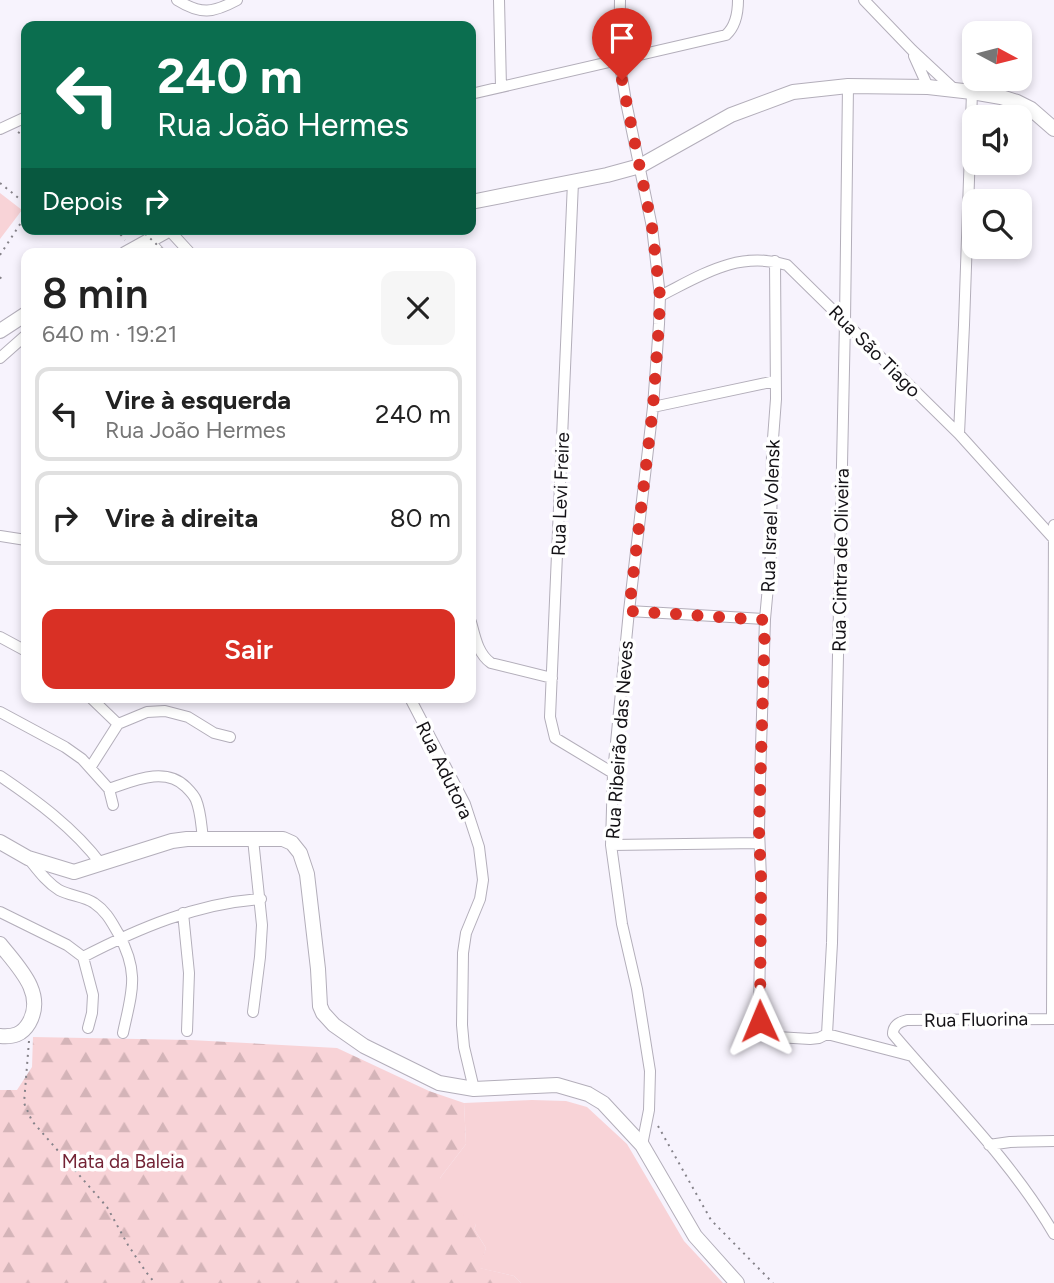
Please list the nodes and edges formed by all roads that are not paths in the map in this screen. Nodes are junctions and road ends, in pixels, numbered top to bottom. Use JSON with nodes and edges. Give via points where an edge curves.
{"nodes":[{"id":1,"x":177,"y":0,"type":"edge"},
{"id":2,"x":237,"y":0,"type":"edge"},
{"id":3,"x":499,"y":0,"type":"edge"},
{"id":4,"x":620,"y":0,"type":"edge"},
{"id":5,"x":738,"y":0,"type":"edge"},
{"id":6,"x":864,"y":0,"type":"edge"},
{"id":7,"x":912,"y":50,"type":"junction"},
{"id":8,"x":619,"y":59,"type":"junction"},
{"id":9,"x":501,"y":86,"type":"junction"},
{"id":10,"x":848,"y":86,"type":"junction"},
{"id":11,"x":928,"y":87,"type":"junction"},
{"id":12,"x":955,"y":90,"type":"junction"},
{"id":13,"x":972,"y":92,"type":"junction"},
{"id":14,"x":476,"y":93,"type":"edge"},
{"id":15,"x":21,"y":119,"type":"edge"},
{"id":16,"x":0,"y":129,"type":"edge"},
{"id":17,"x":1054,"y":129,"type":"edge"},
{"id":18,"x":640,"y":166,"type":"junction"},
{"id":19,"x":573,"y":182,"type":"junction"},
{"id":20,"x":476,"y":201,"type":"edge"},
{"id":21,"x":145,"y":235,"type":"edge"},
{"id":22,"x":133,"y":248,"type":"edge"},
{"id":23,"x":775,"y":261,"type":"junction"},
{"id":24,"x":660,"y":296,"type":"junction"},
{"id":25,"x":21,"y":317,"type":"edge"},
{"id":26,"x":845,"y":321,"type":"junction"},
{"id":27,"x":0,"y":331,"type":"edge"},
{"id":28,"x":21,"y":339,"type":"edge"},
{"id":29,"x":0,"y":358,"type":"edge"},
{"id":30,"x":775,"y":381,"type":"junction"},
{"id":31,"x":653,"y":407,"type":"junction"},
{"id":32,"x":959,"y":434,"type":"junction"},
{"id":33,"x":1054,"y":525,"type":"edge"},
{"id":34,"x":0,"y":536,"type":"edge"},
{"id":35,"x":21,"y":539,"type":"edge"},
{"id":36,"x":1054,"y":539,"type":"edge"},
{"id":37,"x":629,"y":611,"type":"junction"},
{"id":38,"x":765,"y":620,"type":"junction"},
{"id":39,"x":0,"y":637,"type":"edge"},
{"id":40,"x":476,"y":638,"type":"edge"},
{"id":41,"x":21,"y":648,"type":"edge"},
{"id":42,"x":552,"y":678,"type":"junction"},
{"id":43,"x":96,"y":703,"type":"edge"},
{"id":44,"x":413,"y":703,"type":"edge"},
{"id":45,"x":0,"y":712,"type":"edge"},
{"id":46,"x":118,"y":724,"type":"junction"},
{"id":47,"x":230,"y":737,"type":"dead end"},
{"id":48,"x":90,"y":768,"type":"junction"},
{"id":49,"x":612,"y":773,"type":"junction"},
{"id":50,"x":0,"y":776,"type":"edge"},
{"id":51,"x":1053,"y":777,"type":"edge"},
{"id":52,"x":108,"y":789,"type":"junction"},
{"id":53,"x":113,"y":805,"type":"dead end"},
{"id":54,"x":203,"y":838,"type":"junction"},
{"id":55,"x":253,"y":839,"type":"junction"},
{"id":56,"x":0,"y":842,"type":"edge"},
{"id":57,"x":759,"y":843,"type":"junction"},
{"id":58,"x":611,"y":845,"type":"junction"},
{"id":59,"x":28,"y":858,"type":"junction"},
{"id":60,"x":101,"y":864,"type":"junction"},
{"id":61,"x":261,"y":899,"type":"junction"},
{"id":62,"x":0,"y":912,"type":"edge"},
{"id":63,"x":183,"y":913,"type":"junction"},
{"id":64,"x":120,"y":938,"type":"junction"},
{"id":65,"x":0,"y":944,"type":"edge"},
{"id":66,"x":83,"y":957,"type":"junction"},
{"id":67,"x":253,"y":1012,"type":"dead end"},
{"id":68,"x":1053,"y":1019,"type":"edge"},
{"id":69,"x":88,"y":1028,"type":"dead end"},
{"id":70,"x":187,"y":1031,"type":"dead end"},
{"id":71,"x":123,"y":1033,"type":"dead end"},
{"id":72,"x":827,"y":1034,"type":"junction"},
{"id":73,"x":0,"y":1036,"type":"edge"},
{"id":74,"x":912,"y":1056,"type":"junction"},
{"id":75,"x":474,"y":1089,"type":"junction"},
{"id":76,"x":1054,"y":1141,"type":"edge"},
{"id":77,"x":642,"y":1145,"type":"junction"},
{"id":78,"x":989,"y":1145,"type":"junction"},
{"id":79,"x":1054,"y":1234,"type":"edge"},
{"id":80,"x":737,"y":1283,"type":"edge"}],
"edges":[{"from":1,"to":2,"type":"street","via":[[205,11]]},
{"from":3,"to":9,"type":"street"},
{"from":4,"to":8,"type":"street","name":"Rua Ribeirão das Neves"},
{"from":5,"to":8,"type":"street","via":[[735,22],[726,34]]},
{"from":6,"to":7,"type":"street"},
{"from":7,"to":11,"type":"street"},
{"from":7,"to":12,"type":"street"},
{"from":8,"to":9,"type":"street"},
{"from":8,"to":18,"type":"street","name":"Rua Ribeirão das Neves"},
{"from":9,"to":14,"type":"street"},
{"from":10,"to":11,"type":"street"},
{"from":10,"to":18,"type":"street","via":[[793,92],[755,105]]},
{"from":10,"to":26,"type":"street","name":"Rua Cintra de Oliveira"},
{"from":11,"to":12,"type":"street"},
{"from":12,"to":13,"type":"street"},
{"from":13,"to":17,"type":"street","via":[[1017,102]]},
{"from":13,"to":32,"type":"street"},
{"from":15,"to":16,"type":"street"},
{"from":18,"to":19,"type":"street"},
{"from":18,"to":24,"type":"street","name":"Rua Ribeirão das Neves"},
{"from":19,"to":20,"type":"street"},
{"from":19,"to":42,"type":"street","name":"Rua Levi Freire"},
{"from":21,"to":22,"type":"street"},
{"from":23,"to":24,"type":"street","via":[[755,260],[714,269]]},
{"from":23,"to":26,"type":"street","name":"Rua São Tiago","via":[[794,270]]},
{"from":23,"to":30,"type":"street","name":"Rua Israel Volensk"},
{"from":24,"to":31,"type":"street","name":"Rua Ribeirão das Neves"},
{"from":25,"to":27,"type":"street"},
{"from":26,"to":32,"type":"street","name":"Rua São Tiago"},
{"from":26,"to":72,"type":"street","name":"Rua Cintra de Oliveira"},
{"from":28,"to":29,"type":"street"},
{"from":30,"to":31,"type":"street"},
{"from":30,"to":38,"type":"street","name":"Rua Israel Volensk"},
{"from":31,"to":37,"type":"street","name":"Rua Ribeirão das Neves"},
{"from":32,"to":36,"type":"street","name":"Rua São Tiago"},
{"from":33,"to":36,"type":"street"},
{"from":34,"to":35,"type":"street"},
{"from":36,"to":51,"type":"street"},
{"from":37,"to":38,"type":"street"},
{"from":37,"to":49,"type":"street","name":"Rua Ribeirão das Neves"},
{"from":38,"to":57,"type":"street","name":"Rua Israel Volensk"},
{"from":39,"to":41,"type":"street"},
{"from":40,"to":42,"type":"street","via":[[491,663]]},
{"from":42,"to":49,"type":"street","name":"Rua Levi Freire","via":[[550,717],[555,738]]},
{"from":43,"to":46,"type":"street"},
{"from":44,"to":75,"type":"street","name":"Rua Adutora","via":[[465,804],[479,847],[483,880],[463,953],[462,1025]]},
{"from":45,"to":48,"type":"street","via":[[75,753]]},
{"from":46,"to":47,"type":"street","via":[[147,712],[165,711]]},
{"from":46,"to":48,"type":"street"},
{"from":48,"to":52,"type":"street"},
{"from":49,"to":58,"type":"street","name":"Rua Ribeirão das Neves"},
{"from":50,"to":60,"type":"street","via":[[78,837]]},
{"from":51,"to":68,"type":"street"},
{"from":52,"to":53,"type":"street"},
{"from":52,"to":54,"type":"street","via":[[163,776],[181,782],[200,809]]},
{"from":54,"to":55,"type":"street"},
{"from":54,"to":60,"type":"street","via":[[172,841]]},
{"from":55,"to":61,"type":"street"},
{"from":55,"to":75,"type":"street","via":[[283,839],[300,853],[307,874],[323,1013],[364,1046],[439,1083]]},
{"from":56,"to":59,"type":"street"},
{"from":57,"to":58,"type":"street"},
{"from":57,"to":72,"type":"street","name":"Rua Israel Volensk","via":[[760,1021],[766,1033],[777,1037],[810,1040]]},
{"from":58,"to":77,"type":"street","name":"Rua Ribeirão das Neves","via":[[650,1071]]},
{"from":59,"to":60,"type":"street","via":[[74,872]]},
{"from":59,"to":64,"type":"street","via":[[59,890],[93,902],[106,913]]},
{"from":61,"to":63,"type":"street"},
{"from":61,"to":67,"type":"street"},
{"from":62,"to":66,"type":"street"},
{"from":63,"to":64,"type":"street"},
{"from":63,"to":70,"type":"street","via":[[189,973]]},
{"from":64,"to":66,"type":"street"},
{"from":64,"to":71,"type":"street","via":[[132,965]]},
{"from":65,"to":73,"type":"street","via":[[28,981],[35,1003],[34,1014],[19,1035]]},
{"from":66,"to":69,"type":"street","via":[[93,995]]},
{"from":68,"to":74,"type":"street","name":"Rua Fluorina","via":[[907,1020],[895,1026],[893,1034]]},
{"from":72,"to":74,"type":"street"},
{"from":74,"to":78,"type":"street"},
{"from":75,"to":77,"type":"street","via":[[557,1085],[581,1091],[603,1103]]},
{"from":76,"to":78,"type":"street"},
{"from":77,"to":80,"type":"street","via":[[695,1236]]},
{"from":78,"to":79,"type":"street","via":[[1033,1199]]}]}
